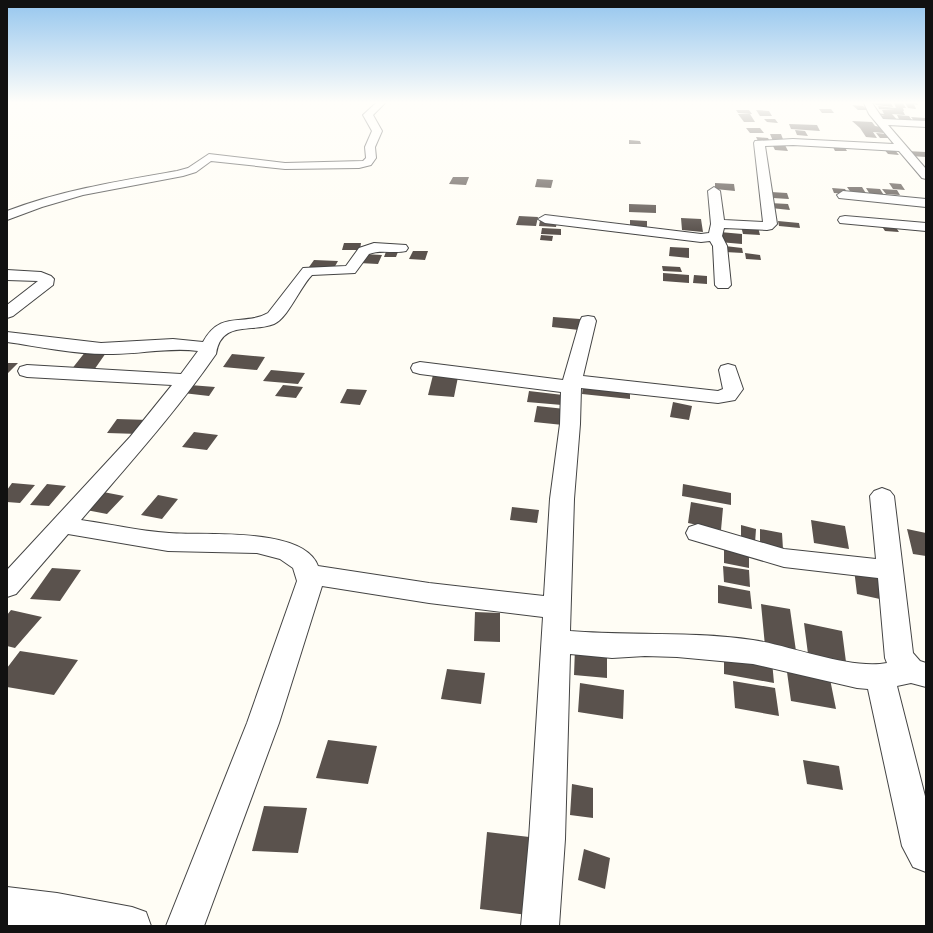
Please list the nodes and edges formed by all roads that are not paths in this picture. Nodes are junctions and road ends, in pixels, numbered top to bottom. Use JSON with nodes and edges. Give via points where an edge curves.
{"nodes":[{"id":1,"x":370,"y":147,"type":"edge"},
{"id":2,"x":759,"y":147,"type":"edge"},
{"id":3,"x":875,"y":147,"type":"edge"},
{"id":4,"x":902,"y":148,"type":"joint"},
{"id":5,"x":926,"y":176,"type":"edge"},
{"id":6,"x":714,"y":191,"type":"dead end"},
{"id":7,"x":843,"y":195,"type":"dead end"},
{"id":8,"x":926,"y":203,"type":"edge"},
{"id":9,"x":7,"y":216,"type":"edge"},
{"id":10,"x":545,"y":219,"type":"dead end"},
{"id":11,"x":845,"y":220,"type":"dead end"},
{"id":12,"x":926,"y":227,"type":"edge"},
{"id":13,"x":716,"y":230,"type":"junction"},
{"id":14,"x":401,"y":248,"type":"dead end"},
{"id":15,"x":7,"y":275,"type":"edge"},
{"id":16,"x":723,"y":285,"type":"dead end"},
{"id":17,"x":7,"y":313,"type":"edge"},
{"id":18,"x":588,"y":320,"type":"dead end"},
{"id":19,"x":10,"y":341,"type":"edge"},
{"id":20,"x":208,"y":348,"type":"junction"},
{"id":21,"x":420,"y":368,"type":"dead end"},
{"id":22,"x":728,"y":370,"type":"dead end"},
{"id":23,"x":27,"y":371,"type":"dead end"},
{"id":24,"x":187,"y":380,"type":"junction"},
{"id":25,"x":572,"y":384,"type":"junction"},
{"id":26,"x":882,"y":496,"type":"dead end"},
{"id":27,"x":62,"y":525,"type":"junction"},
{"id":28,"x":698,"y":533,"type":"dead end"},
{"id":29,"x":890,"y":570,"type":"junction"},
{"id":30,"x":308,"y":574,"type":"junction"},
{"id":31,"x":7,"y":587,"type":"edge"},
{"id":32,"x":556,"y":625,"type":"junction"},
{"id":33,"x":918,"y":673,"type":"edge"},
{"id":34,"x":880,"y":678,"type":"junction"},
{"id":35,"x":926,"y":854,"type":"edge"},
{"id":36,"x":7,"y":906,"type":"edge"},
{"id":37,"x":132,"y":926,"type":"edge"},
{"id":38,"x":185,"y":926,"type":"edge"},
{"id":39,"x":540,"y":926,"type":"edge"}],
"edges":[{"from":1,"to":9,"type":"street","via":[[371,158],[364,164],[285,166],[209,157],[192,170],[179,174],[82,192],[44,202]]},
{"from":2,"to":13,"type":"street","via":[[770,224]]},
{"from":3,"to":4,"type":"street"},
{"from":4,"to":5,"type":"street"},
{"from":6,"to":13,"type":"street"},
{"from":7,"to":8,"type":"street"},
{"from":10,"to":13,"type":"street","via":[[701,238]]},
{"from":11,"to":12,"type":"street"},
{"from":13,"to":16,"type":"street"},
{"from":14,"to":20,"type":"street","via":[[365,250],[360,254],[355,267],[350,270],[308,272],[268,322],[224,327]]},
{"from":15,"to":17,"type":"street","via":[[46,279],[45,285]]},
{"from":18,"to":25,"type":"street"},
{"from":19,"to":20,"type":"street","via":[[114,349],[164,345]]},
{"from":20,"to":24,"type":"street","via":[[208,354]]},
{"from":21,"to":25,"type":"street"},
{"from":22,"to":25,"type":"street","via":[[733,389],[728,396],[718,397]]},
{"from":23,"to":24,"type":"street"},
{"from":24,"to":27,"type":"street","via":[[137,442]]},
{"from":25,"to":32,"type":"street","via":[[562,500]]},
{"from":26,"to":29,"type":"street"},
{"from":27,"to":30,"type":"street","via":[[168,542],[257,544],[288,552],[304,563]]},
{"from":27,"to":31,"type":"street"},
{"from":28,"to":29,"type":"street","via":[[784,558]]},
{"from":29,"to":33,"type":"street","via":[[899,658]]},
{"from":30,"to":32,"type":"street","via":[[429,593]]},
{"from":30,"to":38,"type":"street","via":[[310,581],[262,723]]},
{"from":32,"to":34,"type":"street","via":[[612,646],[677,645],[753,652],[857,676]]},
{"from":32,"to":39,"type":"street","via":[[547,838]]},
{"from":33,"to":34,"type":"street"},
{"from":34,"to":35,"type":"street","via":[[920,846]]},
{"from":36,"to":37,"type":"street"}]}
